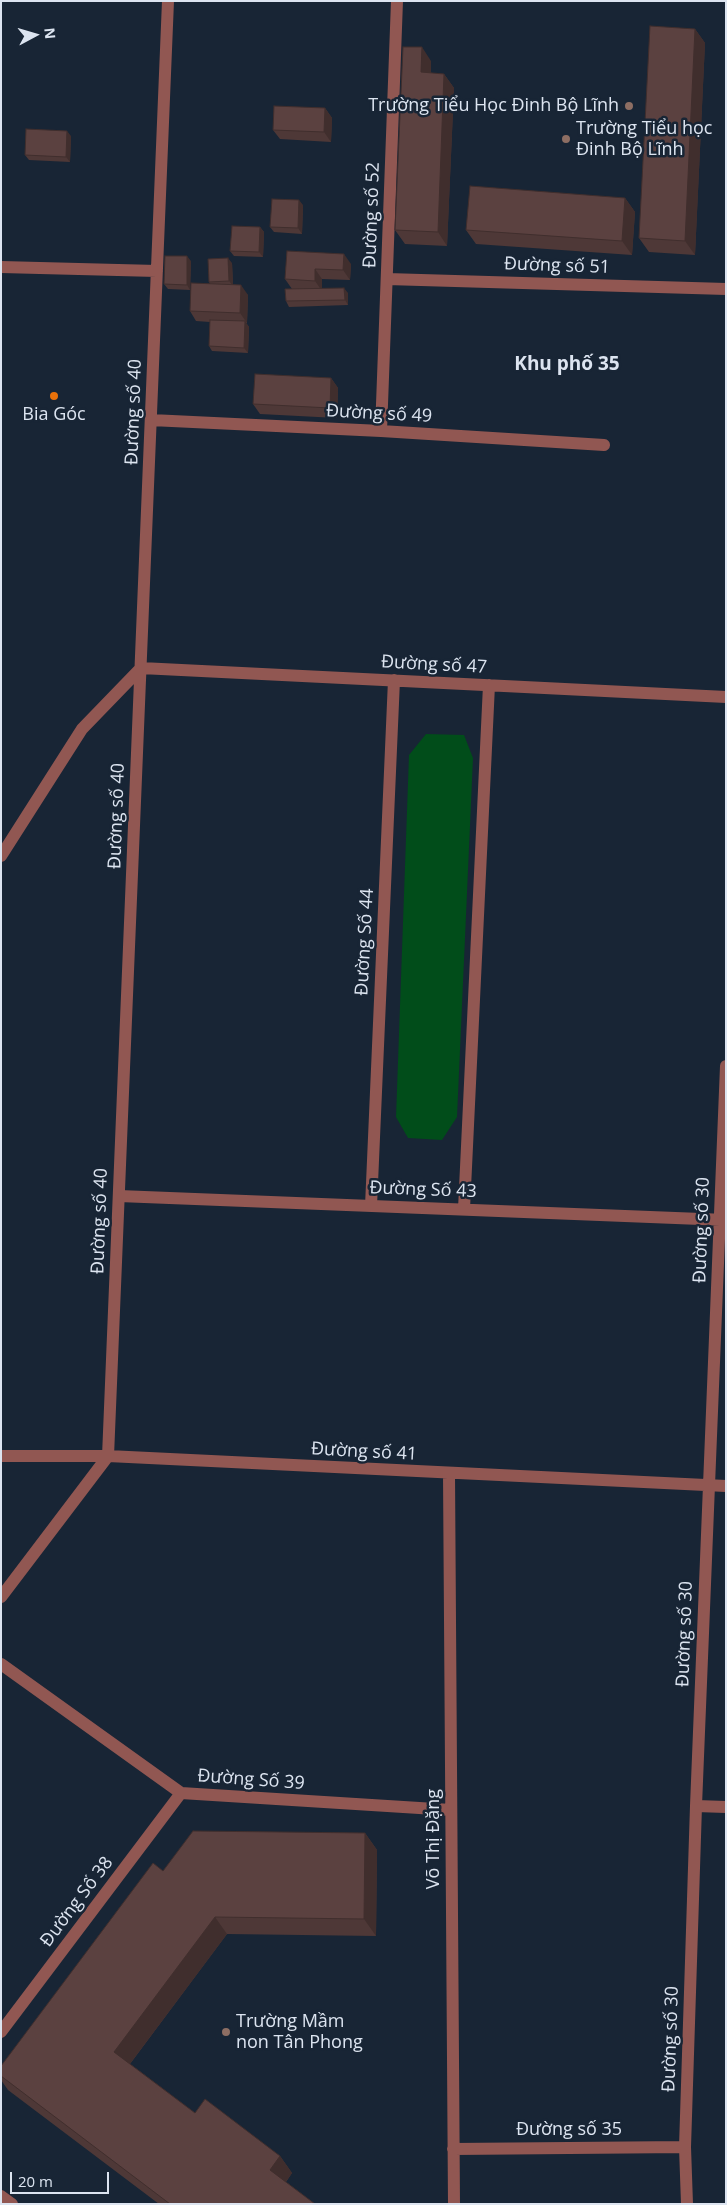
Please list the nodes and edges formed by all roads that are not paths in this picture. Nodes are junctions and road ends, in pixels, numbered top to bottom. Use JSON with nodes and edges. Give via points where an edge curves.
{"nodes":[{"id":1,"x":168,"y":1,"type":"edge"},
{"id":2,"x":397,"y":1,"type":"edge"},
{"id":3,"x":1,"y":267,"type":"edge"},
{"id":4,"x":157,"y":271,"type":"junction"},
{"id":5,"x":387,"y":279,"type":"junction"},
{"id":6,"x":726,"y":288,"type":"edge"},
{"id":7,"x":151,"y":420,"type":"junction"},
{"id":8,"x":381,"y":431,"type":"junction"},
{"id":9,"x":604,"y":445,"type":"dead end"},
{"id":10,"x":141,"y":668,"type":"junction"},
{"id":11,"x":394,"y":680,"type":"junction"},
{"id":12,"x":488,"y":685,"type":"junction"},
{"id":13,"x":726,"y":696,"type":"edge"},
{"id":14,"x":1,"y":856,"type":"edge"},
{"id":15,"x":726,"y":1066,"type":"edge"},
{"id":16,"x":119,"y":1196,"type":"junction"},
{"id":17,"x":371,"y":1206,"type":"junction"},
{"id":18,"x":464,"y":1210,"type":"junction"},
{"id":19,"x":723,"y":1220,"type":"edge"},
{"id":20,"x":1,"y":1456,"type":"edge"},
{"id":21,"x":108,"y":1456,"type":"junction"},
{"id":22,"x":449,"y":1474,"type":"junction"},
{"id":23,"x":709,"y":1486,"type":"junction"},
{"id":24,"x":726,"y":1486,"type":"edge"},
{"id":25,"x":1,"y":1597,"type":"edge"},
{"id":26,"x":1,"y":1664,"type":"edge"},
{"id":27,"x":181,"y":1793,"type":"junction"},
{"id":28,"x":696,"y":1806,"type":"junction"},
{"id":29,"x":726,"y":1807,"type":"edge"},
{"id":30,"x":451,"y":1810,"type":"junction"},
{"id":31,"x":1,"y":2032,"type":"edge"},
{"id":32,"x":685,"y":2147,"type":"junction"},
{"id":33,"x":453,"y":2149,"type":"junction"},
{"id":34,"x":1,"y":2196,"type":"edge"},
{"id":35,"x":12,"y":2204,"type":"edge"},
{"id":36,"x":454,"y":2204,"type":"edge"},
{"id":37,"x":687,"y":2204,"type":"edge"}],
"edges":[{"from":1,"to":4,"type":"street","name":"Đường số 40"},
{"from":2,"to":5,"type":"street","name":"Đường số 52"},
{"from":3,"to":4,"type":"street"},
{"from":4,"to":7,"type":"street","name":"Đường số 40"},
{"from":5,"to":6,"type":"street","name":"Đường số 51"},
{"from":5,"to":8,"type":"street","name":"Đường số 52"},
{"from":7,"to":8,"type":"street","name":"Đường số 49"},
{"from":7,"to":10,"type":"street","name":"Đường số 40"},
{"from":8,"to":9,"type":"street","name":"Đường số 49"},
{"from":10,"to":11,"type":"street","name":"Đường số 47"},
{"from":10,"to":14,"type":"street","via":[[82,729]]},
{"from":10,"to":16,"type":"street","name":"Đường số 40"},
{"from":11,"to":12,"type":"street","name":"Đường số 47"},
{"from":11,"to":17,"type":"street","name":"Đường Số 44"},
{"from":12,"to":13,"type":"street","name":"Đường số 47"},
{"from":12,"to":18,"type":"street"},
{"from":15,"to":19,"type":"street","name":"Đường số 30"},
{"from":16,"to":17,"type":"street","name":"Đường Số 43"},
{"from":16,"to":21,"type":"street","name":"Đường số 40"},
{"from":17,"to":18,"type":"street","name":"Đường Số 43"},
{"from":18,"to":19,"type":"street","name":"Đường Số 43"},
{"from":19,"to":23,"type":"street","name":"Đường số 30"},
{"from":20,"to":21,"type":"street","name":"Đường số 41"},
{"from":21,"to":22,"type":"street","name":"Đường số 41"},
{"from":21,"to":25,"type":"street"},
{"from":22,"to":23,"type":"street","name":"Đường số 41"},
{"from":22,"to":30,"type":"street","name":"Võ Thị Đặng"},
{"from":23,"to":24,"type":"street","name":"Đường số 41"},
{"from":23,"to":28,"type":"street","name":"Đường số 30"},
{"from":26,"to":27,"type":"street","name":"Đường Số 39"},
{"from":27,"to":30,"type":"street","name":"Đường Số 39"},
{"from":27,"to":31,"type":"street","name":"Đường Số 38"},
{"from":28,"to":29,"type":"street"},
{"from":28,"to":32,"type":"street","name":"Đường số 30"},
{"from":30,"to":33,"type":"street","name":"Võ Thị Đặng"},
{"from":32,"to":33,"type":"street","name":"Đường số 35"},
{"from":32,"to":37,"type":"street","name":"Đường số 30"},
{"from":33,"to":36,"type":"street","name":"Võ Thị Đặng"},
{"from":34,"to":35,"type":"street"}]}
